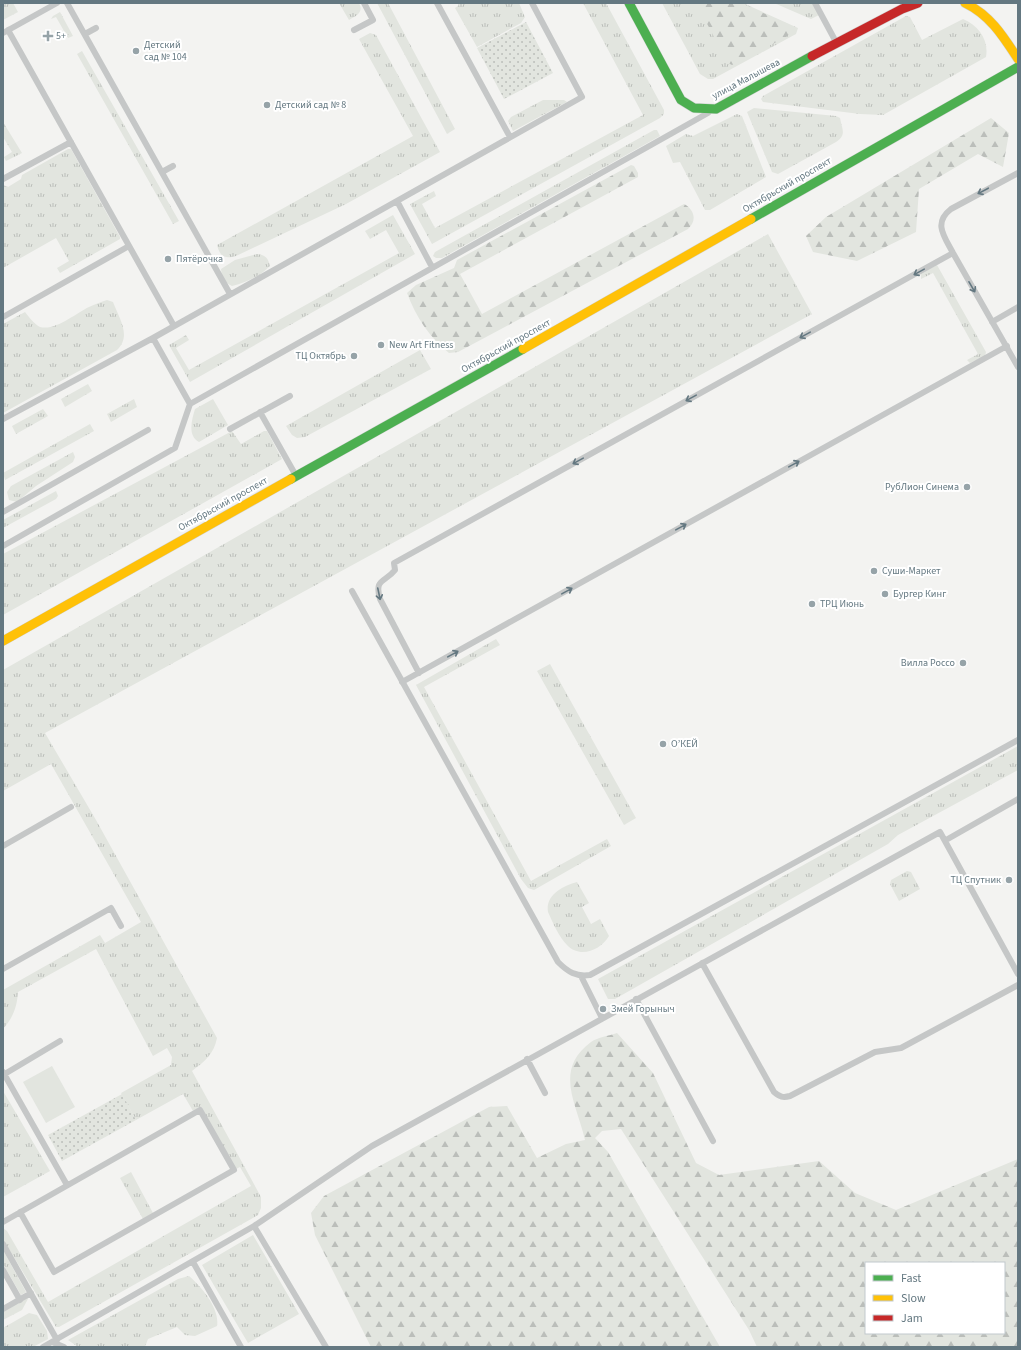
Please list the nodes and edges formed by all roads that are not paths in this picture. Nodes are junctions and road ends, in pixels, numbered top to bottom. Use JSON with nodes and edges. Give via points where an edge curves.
{"nodes":[{"id":1,"x":57,"y":3,"type":"edge"},
{"id":2,"x":67,"y":3,"type":"edge"},
{"id":3,"x":364,"y":3,"type":"edge"},
{"id":4,"x":437,"y":3,"type":"edge"},
{"id":5,"x":532,"y":3,"type":"edge"},
{"id":6,"x":629,"y":3,"type":"edge"},
{"id":7,"x":815,"y":3,"type":"edge"},
{"id":8,"x":918,"y":3,"type":"edge"},
{"id":9,"x":968,"y":4,"type":"edge"},
{"id":10,"x":96,"y":28,"type":"dead end"},
{"id":11,"x":354,"y":30,"type":"dead end"},
{"id":12,"x":5,"y":32,"type":"edge"},
{"id":13,"x":85,"y":34,"type":"junction"},
{"id":14,"x":837,"y":43,"type":"junction"},
{"id":15,"x":1018,"y":59,"type":"edge"},
{"id":16,"x":1018,"y":67,"type":"edge"},
{"id":17,"x":716,"y":108,"type":"junction"},
{"id":18,"x":510,"y":137,"type":"junction"},
{"id":19,"x":71,"y":142,"type":"junction"},
{"id":20,"x":173,"y":166,"type":"dead end"},
{"id":21,"x":162,"y":172,"type":"junction"},
{"id":22,"x":1018,"y":174,"type":"edge"},
{"id":23,"x":3,"y":179,"type":"edge"},
{"id":24,"x":397,"y":200,"type":"junction"},
{"id":25,"x":129,"y":246,"type":"junction"},
{"id":26,"x":953,"y":253,"type":"junction"},
{"id":27,"x":432,"y":267,"type":"junction"},
{"id":28,"x":230,"y":294,"type":"junction"},
{"id":29,"x":1018,"y":307,"type":"edge"},
{"id":30,"x":3,"y":317,"type":"edge"},
{"id":31,"x":992,"y":322,"type":"junction"},
{"id":32,"x":174,"y":326,"type":"junction"},
{"id":33,"x":153,"y":338,"type":"junction"},
{"id":34,"x":1007,"y":346,"type":"junction"},
{"id":35,"x":1018,"y":367,"type":"edge"},
{"id":36,"x":290,"y":396,"type":"dead end"},
{"id":37,"x":190,"y":404,"type":"junction"},
{"id":38,"x":260,"y":412,"type":"junction"},
{"id":39,"x":3,"y":419,"type":"edge"},
{"id":40,"x":230,"y":429,"type":"dead end"},
{"id":41,"x":148,"y":430,"type":"dead end"},
{"id":42,"x":296,"y":476,"type":"junction"},
{"id":43,"x":3,"y":512,"type":"edge"},
{"id":44,"x":3,"y":546,"type":"edge"},
{"id":45,"x":352,"y":591,"type":"dead end"},
{"id":46,"x":3,"y":641,"type":"edge"},
{"id":47,"x":419,"y":673,"type":"junction"},
{"id":48,"x":402,"y":682,"type":"junction"},
{"id":49,"x":1018,"y":740,"type":"edge"},
{"id":50,"x":1018,"y":800,"type":"edge"},
{"id":51,"x":71,"y":807,"type":"dead end"},
{"id":52,"x":946,"y":840,"type":"junction"},
{"id":53,"x":3,"y":846,"type":"edge"},
{"id":54,"x":121,"y":926,"type":"dead end"},
{"id":55,"x":702,"y":963,"type":"junction"},
{"id":56,"x":1016,"y":964,"type":"edge"},
{"id":57,"x":3,"y":969,"type":"edge"},
{"id":58,"x":1018,"y":974,"type":"edge"},
{"id":59,"x":581,"y":976,"type":"junction"},
{"id":60,"x":1018,"y":984,"type":"edge"},
{"id":61,"x":636,"y":999,"type":"junction"},
{"id":62,"x":602,"y":1018,"type":"junction"},
{"id":63,"x":60,"y":1041,"type":"dead end"},
{"id":64,"x":527,"y":1059,"type":"junction"},
{"id":65,"x":3,"y":1073,"type":"edge"},
{"id":66,"x":544,"y":1093,"type":"dead end"},
{"id":67,"x":714,"y":1140,"type":"dead end"},
{"id":68,"x":67,"y":1185,"type":"junction"},
{"id":69,"x":20,"y":1212,"type":"junction"},
{"id":70,"x":3,"y":1222,"type":"edge"},
{"id":71,"x":254,"y":1226,"type":"junction"},
{"id":72,"x":3,"y":1244,"type":"edge"},
{"id":73,"x":193,"y":1262,"type":"junction"},
{"id":74,"x":3,"y":1270,"type":"edge"},
{"id":75,"x":31,"y":1294,"type":"junction"},
{"id":76,"x":20,"y":1300,"type":"junction"},
{"id":77,"x":3,"y":1309,"type":"edge"},
{"id":78,"x":55,"y":1341,"type":"junction"},
{"id":79,"x":43,"y":1347,"type":"edge"},
{"id":80,"x":64,"y":1347,"type":"edge"},
{"id":81,"x":241,"y":1347,"type":"edge"},
{"id":82,"x":326,"y":1347,"type":"edge"}],
"edges":[{"from":1,"to":12,"type":"lane"},
{"from":2,"to":13,"type":"lane"},
{"from":3,"to":11,"type":"lane","via":[[373,20]]},
{"from":4,"to":18,"type":"lane"},
{"from":5,"to":18,"type":"lane","via":[[582,97]]},
{"from":6,"to":17,"type":"main road","name":"улица Малышева","via":[[681,100],[694,108]]},
{"from":7,"to":14,"type":"lane"},
{"from":8,"to":14,"type":"main road","name":"улица Малышева"},
{"from":9,"to":15,"type":"main road","via":[[991,20]]},
{"from":10,"to":13,"type":"lane"},
{"from":12,"to":19,"type":"lane"},
{"from":13,"to":21,"type":"lane"},
{"from":14,"to":17,"type":"main road","name":"улица Малышева"},
{"from":16,"to":42,"type":"main road","name":"Октябрьский проспект"},
{"from":17,"to":27,"type":"lane"},
{"from":18,"to":24,"type":"lane"},
{"from":19,"to":23,"type":"lane"},
{"from":19,"to":25,"type":"lane"},
{"from":20,"to":21,"type":"lane"},
{"from":21,"to":28,"type":"lane"},
{"from":22,"to":26,"type":"lane","one_way":true,"via":[[944,214],[940,222]]},
{"from":24,"to":27,"type":"lane"},
{"from":24,"to":28,"type":"lane"},
{"from":25,"to":30,"type":"lane"},
{"from":25,"to":32,"type":"lane"},
{"from":26,"to":31,"type":"lane","one_way":true},
{"from":26,"to":47,"type":"lane","one_way":true,"via":[[394,563],[395,570],[381,581],[377,591]]},
{"from":27,"to":37,"type":"lane"},
{"from":28,"to":32,"type":"lane"},
{"from":29,"to":31,"type":"lane"},
{"from":31,"to":34,"type":"lane"},
{"from":32,"to":33,"type":"lane"},
{"from":33,"to":37,"type":"lane"},
{"from":33,"to":39,"type":"lane"},
{"from":34,"to":35,"type":"lane"},
{"from":47,"to":34,"type":"lane","one_way":true},
{"from":36,"to":38,"type":"lane"},
{"from":37,"to":44,"type":"lane","via":[[175,448]]},
{"from":38,"to":40,"type":"lane"},
{"from":38,"to":42,"type":"lane"},
{"from":41,"to":43,"type":"lane"},
{"from":42,"to":46,"type":"main road","name":"Октябрьский проспект"},
{"from":45,"to":48,"type":"lane"},
{"from":47,"to":48,"type":"lane"},
{"from":48,"to":59,"type":"lane","via":[[558,962],[568,972]]},
{"from":49,"to":59,"type":"lane","via":[[590,975]]},
{"from":50,"to":52,"type":"lane"},
{"from":51,"to":53,"type":"lane"},
{"from":52,"to":55,"type":"lane","via":[[940,832]]},
{"from":52,"to":56,"type":"lane"},
{"from":54,"to":57,"type":"lane","via":[[111,908]]},
{"from":55,"to":60,"type":"lane","via":[[774,1092],[785,1097],[875,1052],[901,1048]]},
{"from":55,"to":61,"type":"lane"},
{"from":56,"to":58,"type":"lane"},
{"from":59,"to":62,"type":"lane"},
{"from":61,"to":62,"type":"lane"},
{"from":61,"to":67,"type":"lane"},
{"from":62,"to":64,"type":"lane"},
{"from":63,"to":65,"type":"lane"},
{"from":64,"to":66,"type":"lane"},
{"from":64,"to":71,"type":"lane","via":[[372,1146]]},
{"from":65,"to":68,"type":"lane"},
{"from":68,"to":69,"type":"lane"},
{"from":68,"to":69,"type":"lane","via":[[200,1110],[234,1170],[54,1272]]},
{"from":69,"to":70,"type":"lane"},
{"from":71,"to":73,"type":"lane"},
{"from":71,"to":82,"type":"lane"},
{"from":72,"to":75,"type":"lane"},
{"from":73,"to":78,"type":"lane"},
{"from":73,"to":81,"type":"lane"},
{"from":74,"to":76,"type":"lane"},
{"from":75,"to":76,"type":"lane"},
{"from":75,"to":78,"type":"lane"},
{"from":76,"to":77,"type":"lane"},
{"from":78,"to":79,"type":"lane"},
{"from":78,"to":80,"type":"lane"}]}
